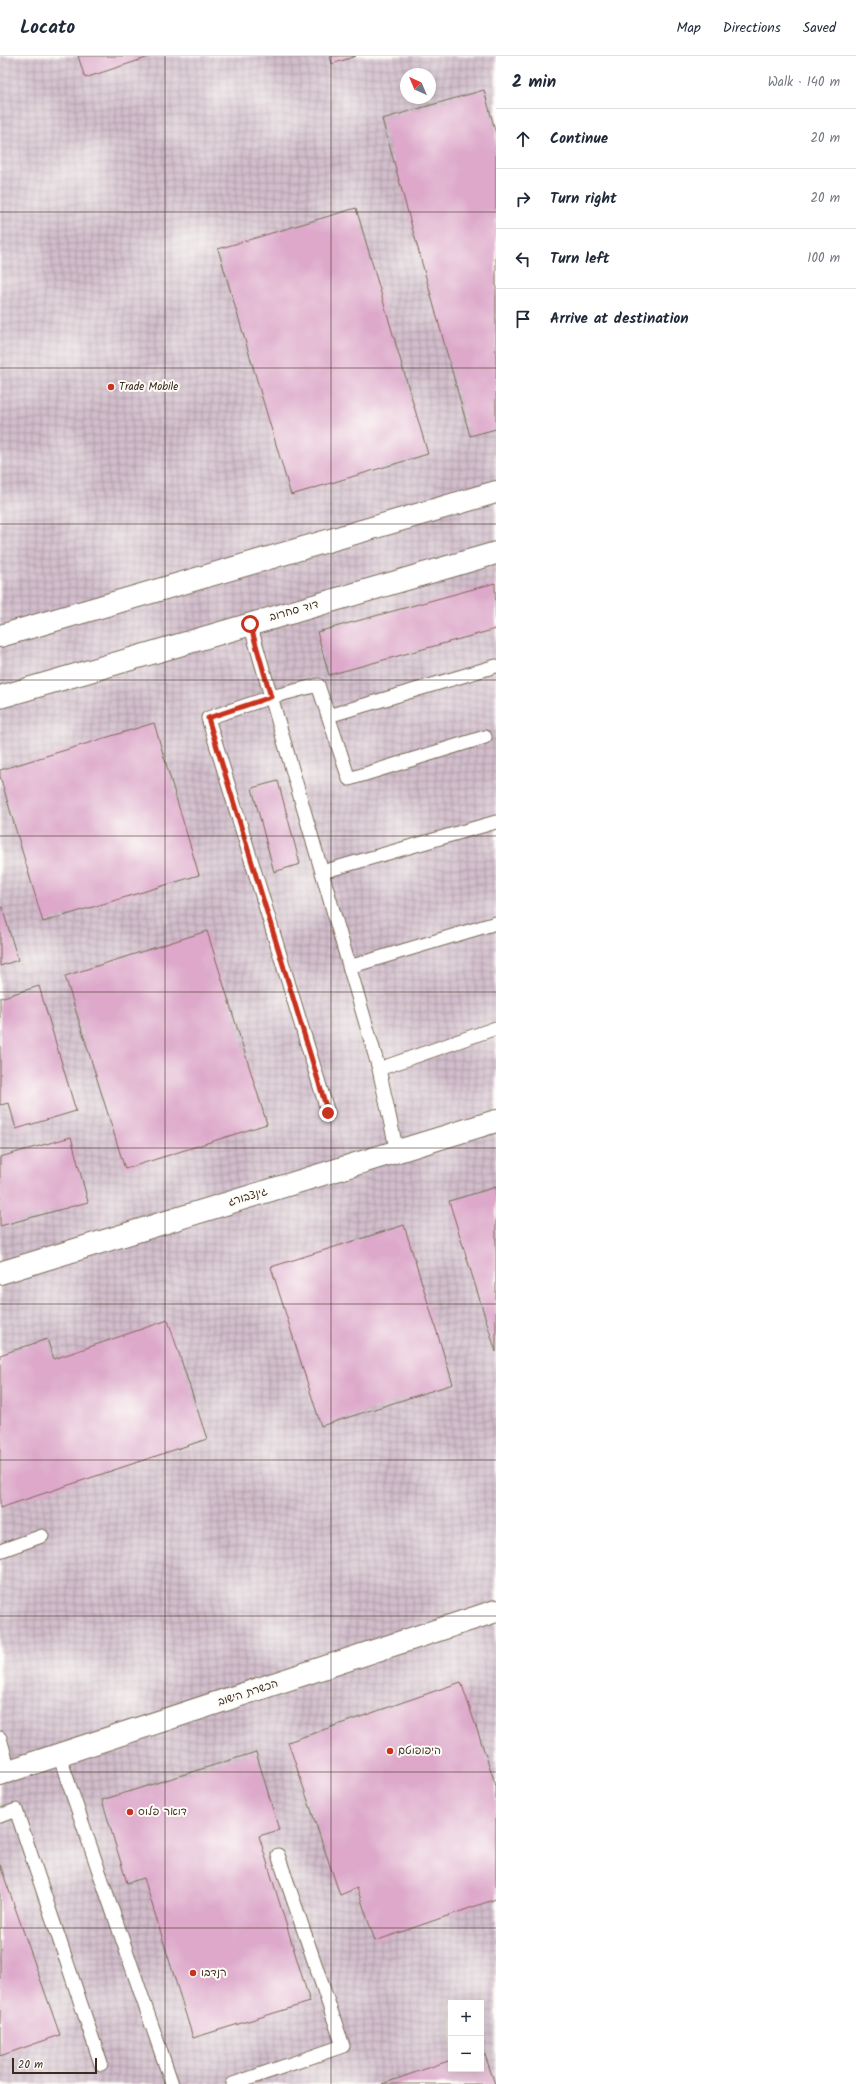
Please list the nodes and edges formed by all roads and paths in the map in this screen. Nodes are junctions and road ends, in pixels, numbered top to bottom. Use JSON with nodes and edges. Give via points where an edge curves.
{"nodes":[{"id":1,"x":496,"y":492,"type":"edge"},
{"id":2,"x":496,"y":553,"type":"edge"},
{"id":3,"x":250,"y":624,"type":"junction"},
{"id":4,"x":0,"y":636,"type":"edge"},
{"id":5,"x":496,"y":666,"type":"edge"},
{"id":6,"x":0,"y":697,"type":"edge"},
{"id":7,"x":271,"y":697,"type":"junction"},
{"id":8,"x":328,"y":716,"type":"junction"},
{"id":9,"x":485,"y":737,"type":"dead end"},
{"id":10,"x":496,"y":822,"type":"edge"},
{"id":11,"x":322,"y":872,"type":"junction"},
{"id":12,"x":496,"y":923,"type":"edge"},
{"id":13,"x":350,"y":967,"type":"junction"},
{"id":14,"x":496,"y":1028,"type":"edge"},
{"id":15,"x":379,"y":1069,"type":"junction"},
{"id":16,"x":328,"y":1113,"type":"dead end"},
{"id":17,"x":496,"y":1121,"type":"edge"},
{"id":18,"x":397,"y":1152,"type":"junction"},
{"id":19,"x":0,"y":1272,"type":"edge"},
{"id":20,"x":42,"y":1536,"type":"dead end"},
{"id":21,"x":0,"y":1551,"type":"edge"},
{"id":22,"x":496,"y":1611,"type":"edge"},
{"id":23,"x":0,"y":1738,"type":"edge"},
{"id":24,"x":59,"y":1755,"type":"junction"},
{"id":25,"x":4,"y":1773,"type":"edge"},
{"id":26,"x":0,"y":1816,"type":"edge"},
{"id":27,"x":278,"y":1855,"type":"dead end"},
{"id":28,"x":102,"y":2064,"type":"dead end"},
{"id":29,"x":172,"y":2084,"type":"edge"},
{"id":30,"x":233,"y":2084,"type":"edge"}],
"edges":[{"from":1,"to":4,"type":"street"},
{"from":2,"to":3,"type":"street","name":"דוד סחרוב"},
{"from":3,"to":6,"type":"street","name":"דוד סחרוב"},
{"from":3,"to":7,"type":"lane"},
{"from":5,"to":8,"type":"lane"},
{"from":7,"to":8,"type":"lane","via":[[318,685]]},
{"from":7,"to":11,"type":"lane"},
{"from":7,"to":16,"type":"lane","via":[[208,718]]},
{"from":8,"to":9,"type":"lane","via":[[349,779]]},
{"from":10,"to":11,"type":"lane"},
{"from":11,"to":13,"type":"lane"},
{"from":12,"to":13,"type":"lane"},
{"from":13,"to":15,"type":"lane"},
{"from":14,"to":15,"type":"lane"},
{"from":15,"to":18,"type":"lane"},
{"from":17,"to":18,"type":"street","name":"גינצבורג"},
{"from":18,"to":19,"type":"street","name":"גינצבורג"},
{"from":20,"to":21,"type":"lane"},
{"from":22,"to":24,"type":"street","name":"הכשרת הישוב"},
{"from":23,"to":25,"type":"lane"},
{"from":24,"to":25,"type":"street","name":"הכשרת הישוב"},
{"from":24,"to":29,"type":"lane"},
{"from":26,"to":28,"type":"lane","via":[[16,1810]]},
{"from":27,"to":30,"type":"lane","via":[[343,2046]]}]}
